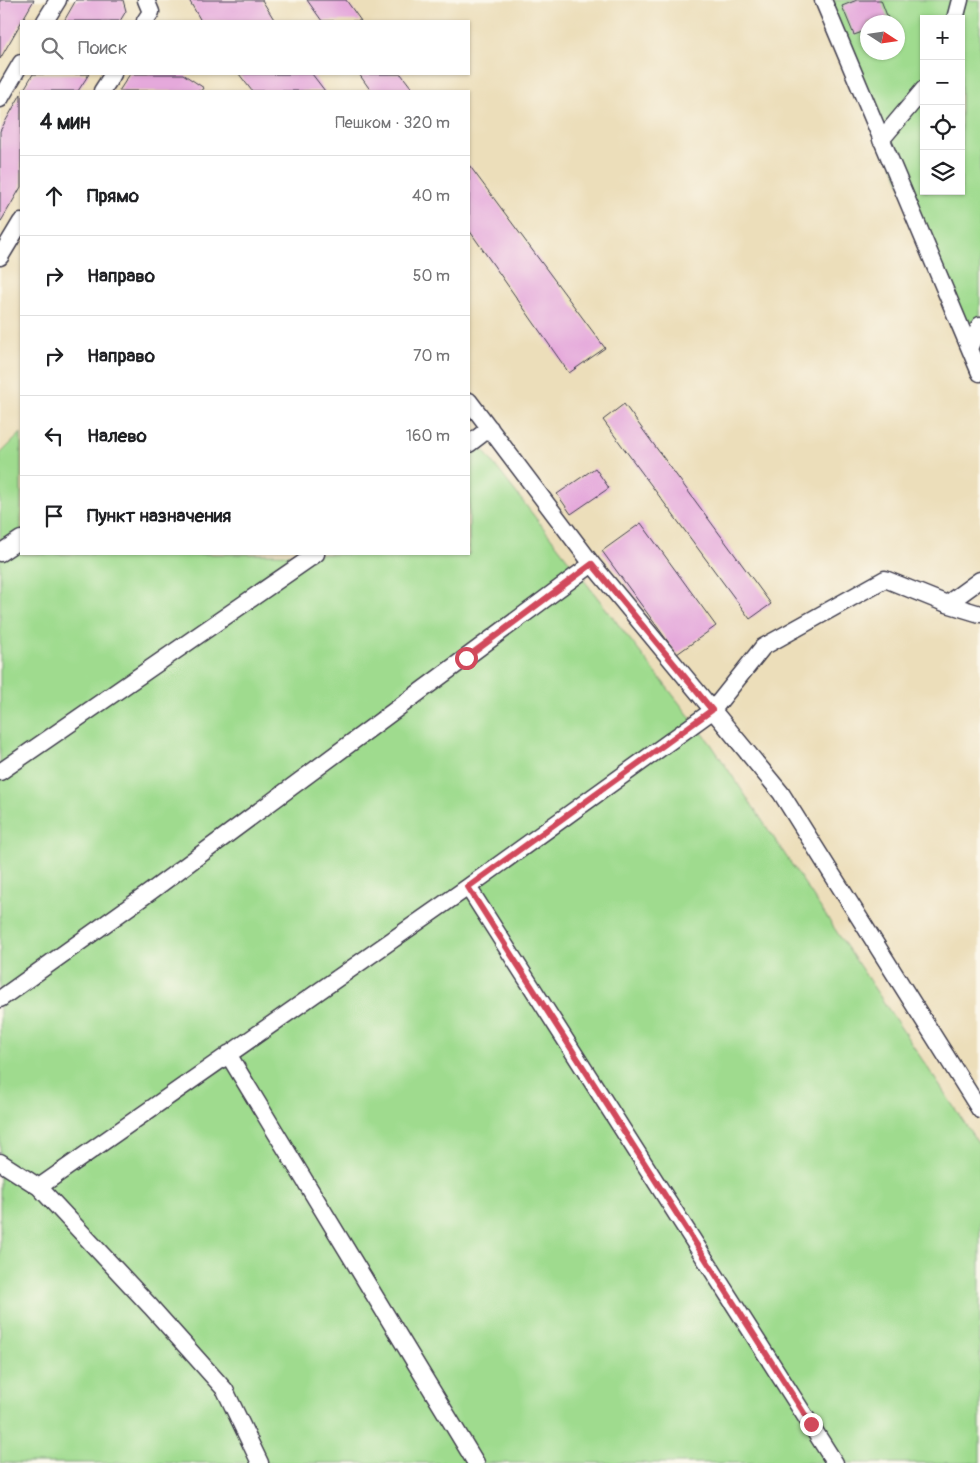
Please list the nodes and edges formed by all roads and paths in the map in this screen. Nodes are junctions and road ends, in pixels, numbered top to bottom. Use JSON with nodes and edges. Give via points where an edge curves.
{"nodes":[{"id":1,"x":58,"y":0,"type":"edge"},
{"id":2,"x":146,"y":0,"type":"edge"},
{"id":3,"x":823,"y":0,"type":"edge"},
{"id":4,"x":960,"y":0,"type":"edge"},
{"id":5,"x":956,"y":15,"type":"edge"},
{"id":6,"x":46,"y":20,"type":"edge"},
{"id":7,"x":146,"y":20,"type":"edge"},
{"id":8,"x":20,"y":65,"type":"edge"},
{"id":9,"x":112,"y":75,"type":"edge"},
{"id":10,"x":103,"y":90,"type":"edge"},
{"id":11,"x":920,"y":94,"type":"edge"},
{"id":12,"x":0,"y":99,"type":"edge"},
{"id":13,"x":880,"y":140,"type":"junction"},
{"id":14,"x":20,"y":224,"type":"edge"},
{"id":15,"x":0,"y":257,"type":"edge"},
{"id":16,"x":980,"y":325,"type":"edge"},
{"id":17,"x":970,"y":349,"type":"junction"},
{"id":18,"x":980,"y":373,"type":"edge"},
{"id":19,"x":470,"y":402,"type":"edge"},
{"id":20,"x":490,"y":428,"type":"junction"},
{"id":21,"x":470,"y":443,"type":"edge"},
{"id":22,"x":20,"y":540,"type":"edge"},
{"id":23,"x":0,"y":553,"type":"edge"},
{"id":24,"x":315,"y":555,"type":"edge"},
{"id":25,"x":592,"y":564,"type":"junction"},
{"id":26,"x":980,"y":580,"type":"edge"},
{"id":27,"x":947,"y":604,"type":"junction"},
{"id":28,"x":980,"y":614,"type":"edge"},
{"id":29,"x":712,"y":710,"type":"junction"},
{"id":30,"x":0,"y":772,"type":"edge"},
{"id":31,"x":468,"y":887,"type":"junction"},
{"id":32,"x":0,"y":999,"type":"edge"},
{"id":33,"x":228,"y":1054,"type":"junction"},
{"id":34,"x":980,"y":1110,"type":"edge"},
{"id":35,"x":0,"y":1162,"type":"edge"},
{"id":36,"x":38,"y":1186,"type":"junction"},
{"id":37,"x":260,"y":1463,"type":"edge"},
{"id":38,"x":476,"y":1463,"type":"edge"},
{"id":39,"x":835,"y":1463,"type":"edge"}],
"edges":[{"from":1,"to":6,"type":"lane"},
{"from":2,"to":7,"type":"lane","via":[[151,12]]},
{"from":3,"to":13,"type":"lane"},
{"from":4,"to":5,"type":"lane"},
{"from":8,"to":12,"type":"lane"},
{"from":9,"to":10,"type":"lane"},
{"from":11,"to":13,"type":"lane"},
{"from":13,"to":17,"type":"lane"},
{"from":14,"to":15,"type":"lane"},
{"from":16,"to":17,"type":"lane"},
{"from":17,"to":18,"type":"lane"},
{"from":19,"to":20,"type":"lane"},
{"from":20,"to":21,"type":"lane"},
{"from":20,"to":25,"type":"lane"},
{"from":22,"to":23,"type":"lane"},
{"from":24,"to":30,"type":"lane"},
{"from":25,"to":29,"type":"lane"},
{"from":25,"to":32,"type":"lane","via":[[150,892]]},
{"from":26,"to":27,"type":"lane"},
{"from":27,"to":28,"type":"lane"},
{"from":27,"to":29,"type":"lane","via":[[885,579],[763,646]]},
{"from":29,"to":31,"type":"lane"},
{"from":29,"to":34,"type":"lane","via":[[780,792]]},
{"from":31,"to":33,"type":"lane"},
{"from":31,"to":39,"type":"lane"},
{"from":33,"to":36,"type":"lane"},
{"from":33,"to":38,"type":"lane"},
{"from":35,"to":36,"type":"lane"},
{"from":36,"to":37,"type":"lane","via":[[225,1390]]}]}
